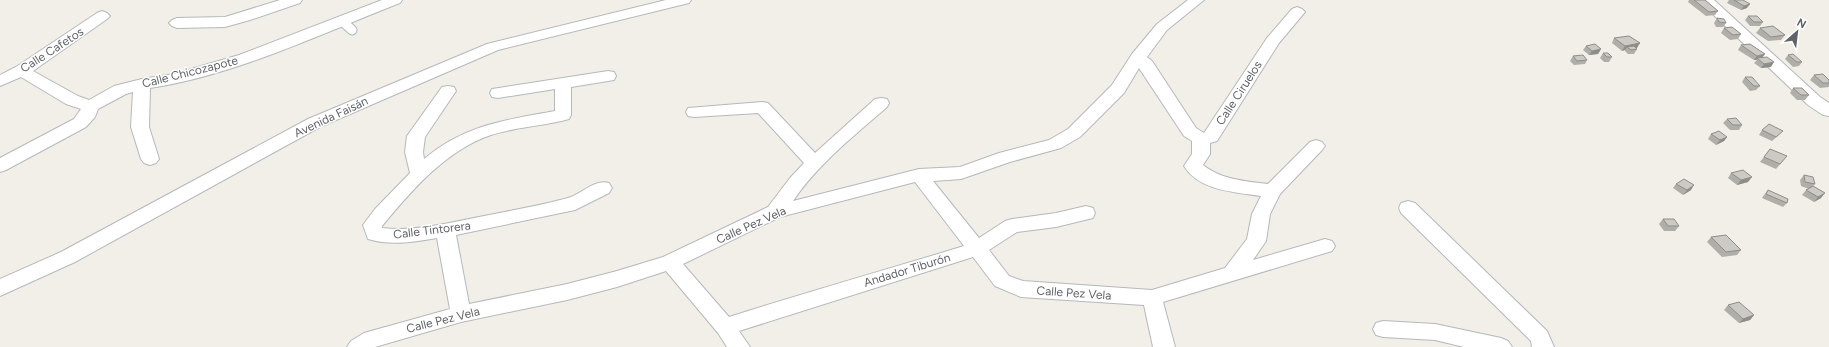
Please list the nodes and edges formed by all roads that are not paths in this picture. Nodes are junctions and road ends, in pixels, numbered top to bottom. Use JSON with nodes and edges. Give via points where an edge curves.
{"nodes":[{"id":1,"x":295,"y":0,"type":"edge"},
{"id":2,"x":395,"y":0,"type":"edge"},
{"id":3,"x":684,"y":0,"type":"edge"},
{"id":4,"x":1197,"y":0,"type":"edge"},
{"id":5,"x":1705,"y":0,"type":"edge"},
{"id":6,"x":1297,"y":12,"type":"dead end"},
{"id":7,"x":102,"y":16,"type":"dead end"},
{"id":8,"x":177,"y":23,"type":"dead end"},
{"id":9,"x":1138,"y":57,"type":"junction"},
{"id":10,"x":22,"y":71,"type":"junction"},
{"id":11,"x":608,"y":76,"type":"dead end"},
{"id":12,"x":0,"y":81,"type":"edge"},
{"id":13,"x":563,"y":83,"type":"junction"},
{"id":14,"x":142,"y":84,"type":"junction"},
{"id":15,"x":448,"y":91,"type":"dead end"},
{"id":16,"x":498,"y":92,"type":"dead end"},
{"id":17,"x":881,"y":103,"type":"dead end"},
{"id":18,"x":90,"y":106,"type":"junction"},
{"id":19,"x":1829,"y":111,"type":"edge"},
{"id":20,"x":694,"y":112,"type":"dead end"},
{"id":21,"x":1201,"y":139,"type":"junction"},
{"id":22,"x":1316,"y":146,"type":"dead end"},
{"id":23,"x":150,"y":159,"type":"dead end"},
{"id":24,"x":814,"y":162,"type":"junction"},
{"id":25,"x":0,"y":166,"type":"edge"},
{"id":26,"x":419,"y":175,"type":"junction"},
{"id":27,"x":919,"y":175,"type":"junction"},
{"id":28,"x":603,"y":188,"type":"dead end"},
{"id":29,"x":1272,"y":191,"type":"junction"},
{"id":30,"x":1408,"y":208,"type":"dead end"},
{"id":31,"x":775,"y":212,"type":"junction"},
{"id":32,"x":1086,"y":213,"type":"dead end"},
{"id":33,"x":445,"y":230,"type":"junction"},
{"id":34,"x":1325,"y":246,"type":"dead end"},
{"id":35,"x":976,"y":249,"type":"junction"},
{"id":36,"x":670,"y":262,"type":"junction"},
{"id":37,"x":1231,"y":275,"type":"junction"},
{"id":38,"x":0,"y":288,"type":"edge"},
{"id":39,"x":1152,"y":298,"type":"junction"},
{"id":40,"x":461,"y":314,"type":"junction"},
{"id":41,"x":725,"y":327,"type":"junction"},
{"id":42,"x":1383,"y":329,"type":"dead end"},
{"id":43,"x":358,"y":347,"type":"edge"},
{"id":44,"x":739,"y":347,"type":"edge"},
{"id":45,"x":1164,"y":347,"type":"edge"},
{"id":46,"x":1501,"y":347,"type":"edge"},
{"id":47,"x":1543,"y":347,"type":"edge"}],
"edges":[{"from":1,"to":8,"type":"street","via":[[225,22]]},
{"from":2,"to":14,"type":"street","name":"Calle Chicozapote","via":[[347,25],[175,79]]},
{"from":3,"to":38,"type":"street","name":"Avenida Faisán","via":[[493,47],[464,58],[314,123],[68,257]]},
{"from":4,"to":9,"type":"street","via":[[1162,27]]},
{"from":5,"to":19,"type":"street","via":[[1814,101]]},
{"from":6,"to":21,"type":"street","name":"Calle Ciruelos","via":[[1274,40],[1211,137]]},
{"from":7,"to":10,"type":"street","name":"Calle Cafetos"},
{"from":9,"to":21,"type":"street","via":[[1146,64],[1190,132]]},
{"from":9,"to":27,"type":"street","via":[[1118,89],[1074,133],[1055,144],[1004,157],[961,172]]},
{"from":10,"to":12,"type":"street","name":"Calle Cafetos"},
{"from":10,"to":18,"type":"street","via":[[72,100]]},
{"from":11,"to":13,"type":"street"},
{"from":13,"to":16,"type":"street"},
{"from":13,"to":26,"type":"street","name":"Calle Tintorera","via":[[563,115],[495,128],[473,135],[455,144]]},
{"from":14,"to":18,"type":"street","name":"Calle Chicozapote","via":[[120,90]]},
{"from":14,"to":23,"type":"street","via":[[140,127]]},
{"from":15,"to":26,"type":"street","via":[[416,136],[414,152]]},
{"from":17,"to":24,"type":"street"},
{"from":18,"to":25,"type":"street","via":[[89,112],[80,123]]},
{"from":20,"to":24,"type":"street","via":[[762,107]]},
{"from":21,"to":29,"type":"street","via":[[1201,154],[1193,166],[1206,177],[1224,184]]},
{"from":22,"to":29,"type":"street"},
{"from":24,"to":31,"type":"street"},
{"from":26,"to":33,"type":"street","name":"Calle Tintorera","via":[[372,225],[375,234],[398,237]]},
{"from":27,"to":31,"type":"street","name":"Calle Pez Vela"},
{"from":27,"to":35,"type":"street","name":"Calle Pez Vela"},
{"from":28,"to":33,"type":"street","name":"Calle Tintorera","via":[[575,203]]},
{"from":29,"to":37,"type":"street","via":[[1261,214],[1256,241]]},
{"from":30,"to":47,"type":"street","via":[[1506,302],[1540,338]]},
{"from":31,"to":36,"type":"street","name":"Calle Pez Vela"},
{"from":32,"to":35,"type":"street","name":"Andador Tiburón","via":[[1012,226]]},
{"from":33,"to":40,"type":"street"},
{"from":34,"to":37,"type":"street"},
{"from":35,"to":39,"type":"street","name":"Calle Pez Vela","via":[[1002,281],[1021,289]]},
{"from":35,"to":41,"type":"street","name":"Andador Tiburón"},
{"from":36,"to":40,"type":"street","name":"Calle Pez Vela","via":[[567,292]]},
{"from":36,"to":41,"type":"street"},
{"from":37,"to":39,"type":"street"},
{"from":39,"to":45,"type":"street"},
{"from":40,"to":43,"type":"street","name":"Calle Pez Vela","via":[[371,339]]},
{"from":41,"to":44,"type":"street"},
{"from":42,"to":46,"type":"street","via":[[1435,332]]}]}
